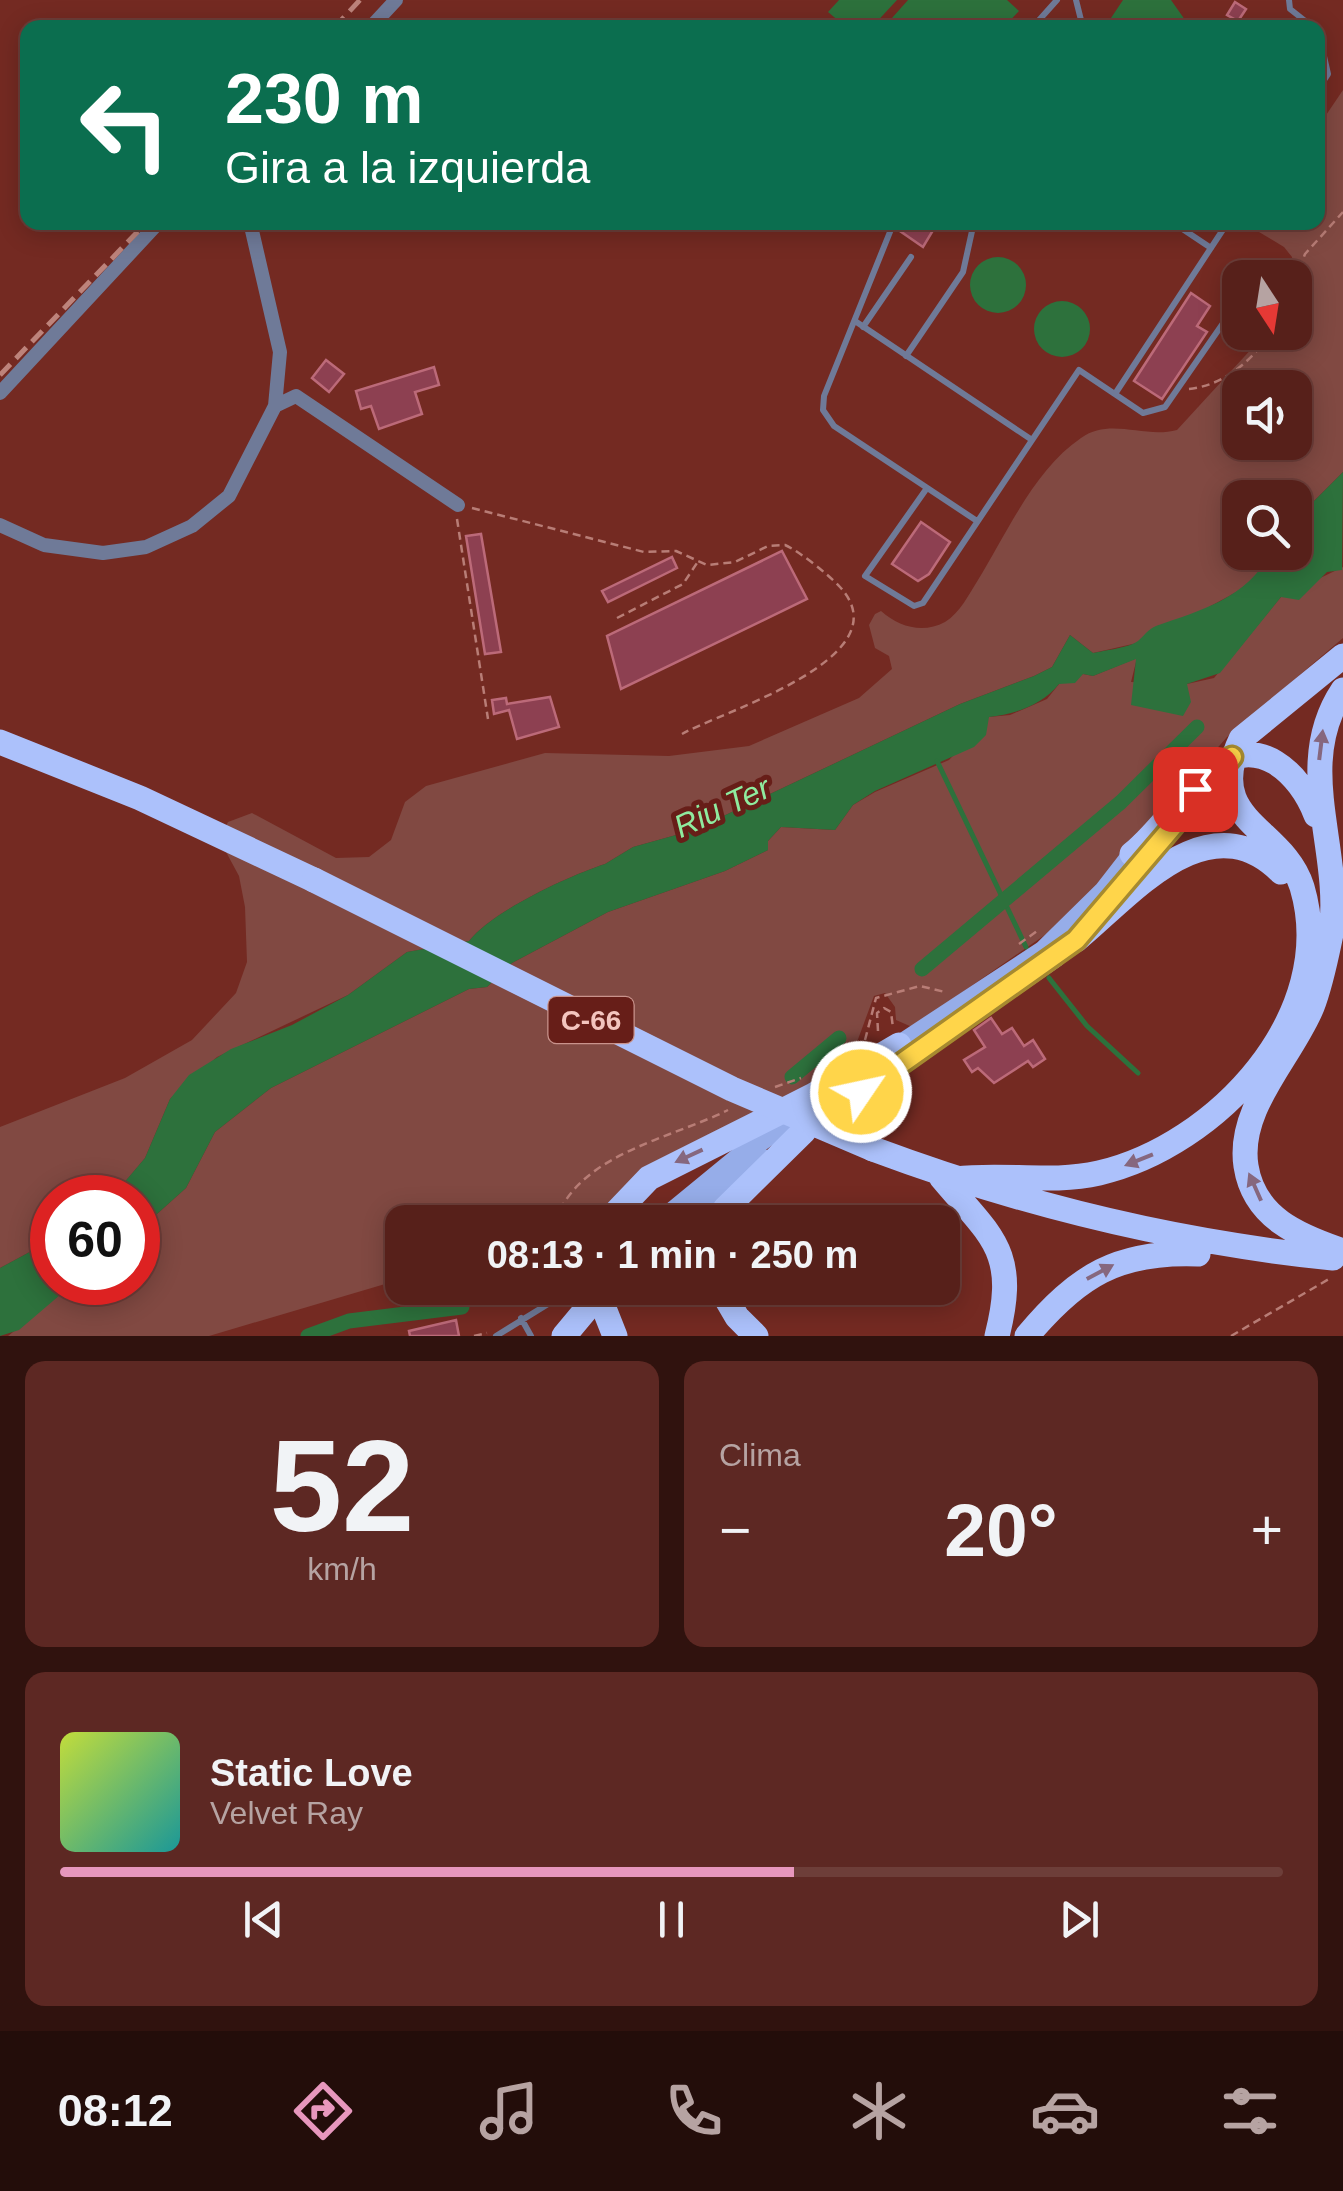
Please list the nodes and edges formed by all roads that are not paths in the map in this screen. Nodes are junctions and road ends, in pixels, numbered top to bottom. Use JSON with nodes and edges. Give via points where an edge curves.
{"nodes":[{"id":1,"x":396,"y":0,"type":"edge"},
{"id":2,"x":1058,"y":0,"type":"edge"},
{"id":3,"x":1290,"y":0,"type":"edge"},
{"id":4,"x":377,"y":20,"type":"edge"},
{"id":5,"x":1039,"y":20,"type":"edge"},
{"id":6,"x":1304,"y":20,"type":"edge"},
{"id":7,"x":152,"y":230,"type":"edge"},
{"id":8,"x":252,"y":230,"type":"edge"},
{"id":9,"x":891,"y":230,"type":"edge"},
{"id":10,"x":972,"y":230,"type":"edge"},
{"id":11,"x":1184,"y":230,"type":"edge"},
{"id":12,"x":1223,"y":230,"type":"edge"},
{"id":13,"x":1211,"y":248,"type":"junction"},
{"id":14,"x":911,"y":257,"type":"dead end"},
{"id":15,"x":854,"y":322,"type":"junction"},
{"id":16,"x":1222,"y":325,"type":"edge"},
{"id":17,"x":863,"y":327,"type":"junction"},
{"id":18,"x":906,"y":356,"type":"junction"},
{"id":19,"x":0,"y":392,"type":"edge"},
{"id":20,"x":1114,"y":394,"type":"junction"},
{"id":21,"x":275,"y":406,"type":"junction"},
{"id":22,"x":1032,"y":440,"type":"junction"},
{"id":23,"x":927,"y":488,"type":"junction"},
{"id":24,"x":458,"y":504,"type":"road end"},
{"id":25,"x":977,"y":521,"type":"junction"},
{"id":26,"x":0,"y":525,"type":"edge"},
{"id":27,"x":1343,"y":646,"type":"edge"},
{"id":28,"x":1343,"y":656,"type":"edge"},
{"id":29,"x":1343,"y":664,"type":"edge"},
{"id":30,"x":1343,"y":690,"type":"edge"},
{"id":31,"x":0,"y":742,"type":"edge"},
{"id":32,"x":1232,"y":757,"type":"junction"},
{"id":33,"x":1132,"y":854,"type":"junction"},
{"id":34,"x":1332,"y":857,"type":"junction"},
{"id":35,"x":1308,"y":924,"type":"junction"},
{"id":36,"x":1076,"y":940,"type":"junction"},
{"id":37,"x":896,"y":1037,"type":"junction"},
{"id":38,"x":804,"y":1131,"type":"junction"},
{"id":39,"x":947,"y":1176,"type":"junction"},
{"id":40,"x":623,"y":1205,"type":"edge"},
{"id":41,"x":681,"y":1205,"type":"edge"},
{"id":42,"x":705,"y":1205,"type":"edge"},
{"id":43,"x":730,"y":1205,"type":"edge"},
{"id":44,"x":1238,"y":1248,"type":"junction"},
{"id":45,"x":1343,"y":1251,"type":"edge"},
{"id":46,"x":1338,"y":1267,"type":"edge"},
{"id":47,"x":543,"y":1305,"type":"edge"},
{"id":48,"x":581,"y":1305,"type":"edge"},
{"id":49,"x":590,"y":1305,"type":"edge"},
{"id":50,"x":599,"y":1305,"type":"edge"},
{"id":51,"x":600,"y":1305,"type":"edge"},
{"id":52,"x":731,"y":1305,"type":"edge"},
{"id":53,"x":520,"y":1318,"type":"junction"},
{"id":54,"x":496,"y":1336,"type":"edge"},
{"id":55,"x":531,"y":1336,"type":"edge"},
{"id":56,"x":553,"y":1336,"type":"edge"},
{"id":57,"x":564,"y":1336,"type":"edge"},
{"id":58,"x":573,"y":1336,"type":"edge"},
{"id":59,"x":615,"y":1336,"type":"edge"},
{"id":60,"x":756,"y":1336,"type":"edge"},
{"id":61,"x":998,"y":1336,"type":"edge"},
{"id":62,"x":1028,"y":1336,"type":"edge"}],
"edges":[{"from":1,"to":4,"type":"street"},
{"from":2,"to":5,"type":"lane"},
{"from":3,"to":6,"type":"lane","via":[[1290,9]]},
{"from":7,"to":19,"type":"street"},
{"from":8,"to":21,"type":"street","via":[[280,352]]},
{"from":9,"to":15,"type":"lane"},
{"from":10,"to":18,"type":"lane","via":[[963,272]]},
{"from":11,"to":13,"type":"lane"},
{"from":12,"to":13,"type":"lane"},
{"from":13,"to":20,"type":"lane"},
{"from":14,"to":17,"type":"lane"},
{"from":15,"to":17,"type":"lane"},
{"from":15,"to":23,"type":"lane","via":[[824,396],[827,419]]},
{"from":16,"to":20,"type":"lane","via":[[1165,407],[1143,412]]},
{"from":17,"to":18,"type":"lane"},
{"from":18,"to":22,"type":"lane"},
{"from":20,"to":22,"type":"lane","via":[[1079,370]]},
{"from":21,"to":24,"type":"street","via":[[302,397]]},
{"from":21,"to":26,"type":"street","via":[[230,496],[192,526],[146,548],[104,553],[44,545]]},
{"from":22,"to":25,"type":"lane"},
{"from":23,"to":25,"type":"lane"},
{"from":23,"to":25,"type":"lane","via":[[865,576],[907,604],[923,603]]},
{"from":27,"to":33,"type":"main road","via":[[1227,744]]},
{"from":28,"to":32,"type":"highway","via":[[1241,739]]},
{"from":29,"to":32,"type":"main road"},
{"from":34,"to":30,"type":"highway","one_way":true,"via":[[1318,756],[1328,713]]},
{"from":31,"to":39,"type":"highway","number":"C-66","bridge":true,"via":[[314,880],[732,1089]]},
{"from":32,"to":33,"type":"highway","via":[[1212,769]]},
{"from":32,"to":34,"type":"highway","via":[[1271,759],[1291,770]]},
{"from":32,"to":35,"type":"highway","via":[[1232,794],[1301,884]]},
{"from":32,"to":36,"type":"main road"},
{"from":33,"to":37,"type":"main road","via":[[1044,950],[924,1030]]},
{"from":45,"to":34,"type":"highway","one_way":true,"via":[[1283,1226],[1264,1208],[1246,1165],[1257,1104],[1299,1035],[1319,986],[1334,918]]},
{"from":35,"to":36,"type":"highway","via":[[1300,898],[1274,865],[1242,849],[1210,847],[1162,865]]},
{"from":35,"to":39,"type":"highway","one_way":true,"via":[[1302,980],[1272,1048],[1210,1120],[1153,1154],[1099,1173],[1048,1180]]},
{"from":36,"to":38,"type":"main road"},
{"from":37,"to":40,"type":"highway","one_way":true,"via":[[812,1096],[649,1178]]},
{"from":37,"to":41,"type":"main road"},
{"from":38,"to":42,"type":"main road"},
{"from":38,"to":43,"type":"highway"},
{"from":39,"to":44,"type":"highway","number":"C-66","via":[[1102,1221]]},
{"from":39,"to":61,"type":"highway","via":[[1002,1260],[1006,1305]]},
{"from":44,"to":46,"type":"highway","number":"C-66"},
{"from":62,"to":44,"type":"highway","one_way":true,"via":[[1070,1290],[1128,1258]]},
{"from":47,"to":53,"type":"lane"},
{"from":48,"to":56,"type":"main road"},
{"from":49,"to":57,"type":"highway"},
{"from":50,"to":58,"type":"main road"},
{"from":51,"to":59,"type":"highway","bridge":true},
{"from":52,"to":60,"type":"highway"},
{"from":53,"to":54,"type":"lane"},
{"from":53,"to":55,"type":"lane"}]}
